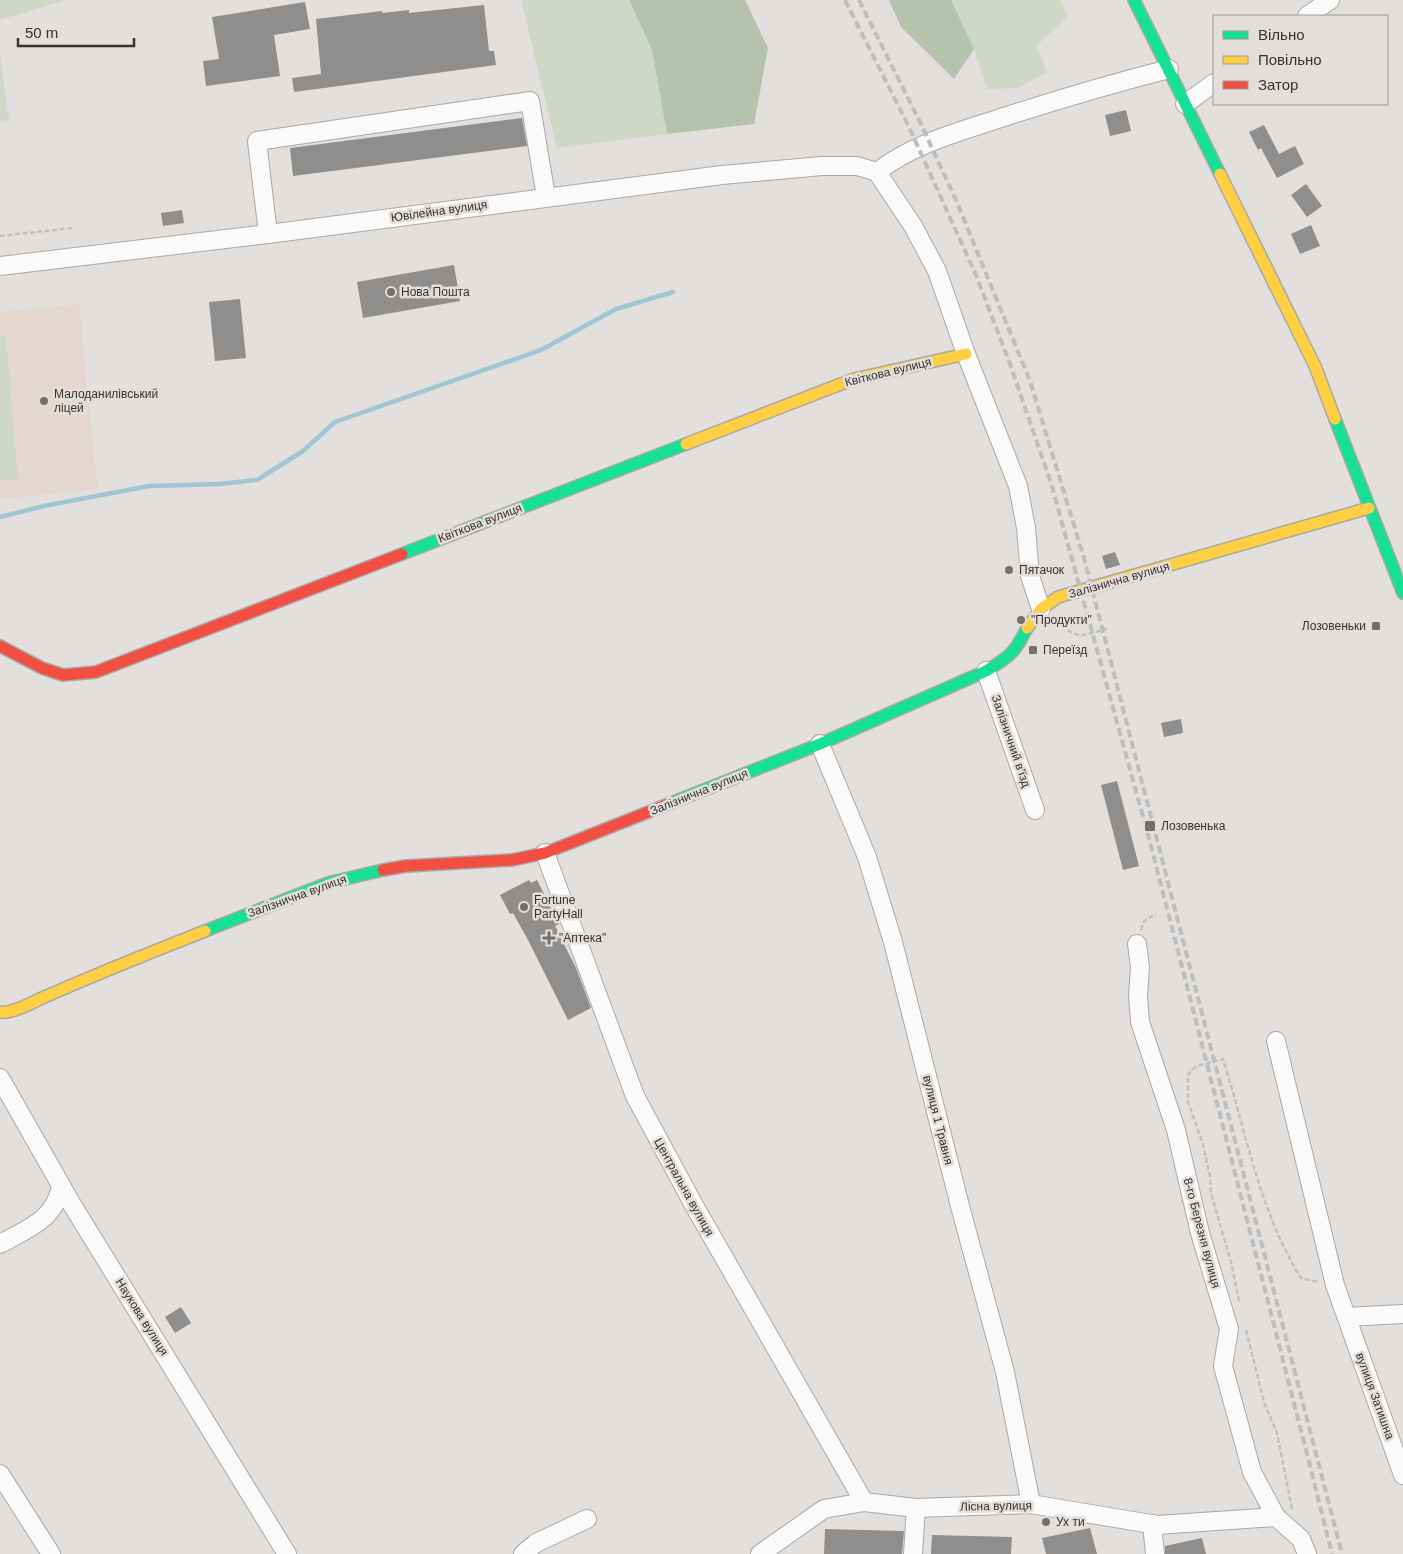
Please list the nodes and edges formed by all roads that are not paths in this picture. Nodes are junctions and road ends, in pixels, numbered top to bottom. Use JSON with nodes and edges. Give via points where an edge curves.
{"nodes":[{"id":1,"x":1134,"y":0,"type":"edge"},
{"id":2,"x":1330,"y":0,"type":"edge"},
{"id":3,"x":1308,"y":15,"type":"edge"},
{"id":4,"x":1169,"y":69,"type":"junction"},
{"id":5,"x":1213,"y":84,"type":"edge"},
{"id":6,"x":1185,"y":104,"type":"junction"},
{"id":7,"x":877,"y":172,"type":"junction"},
{"id":8,"x":546,"y":197,"type":"junction"},
{"id":9,"x":268,"y":234,"type":"junction"},
{"id":10,"x":0,"y":266,"type":"edge"},
{"id":11,"x":966,"y":354,"type":"junction"},
{"id":12,"x":1368,"y":508,"type":"junction"},
{"id":13,"x":1401,"y":580,"type":"edge"},
{"id":14,"x":1041,"y":609,"type":"junction"},
{"id":15,"x":0,"y":646,"type":"edge"},
{"id":16,"x":986,"y":671,"type":"junction"},
{"id":17,"x":820,"y":744,"type":"junction"},
{"id":18,"x":1035,"y":810,"type":"dead end"},
{"id":19,"x":545,"y":853,"type":"junction"},
{"id":20,"x":1137,"y":944,"type":"road end"},
{"id":21,"x":0,"y":1012,"type":"edge"},
{"id":22,"x":1276,"y":1041,"type":"dead end"},
{"id":23,"x":0,"y":1078,"type":"edge"},
{"id":24,"x":61,"y":1186,"type":"junction"},
{"id":25,"x":0,"y":1244,"type":"edge"},
{"id":26,"x":1403,"y":1314,"type":"edge"},
{"id":27,"x":1347,"y":1317,"type":"junction"},
{"id":28,"x":0,"y":1474,"type":"edge"},
{"id":29,"x":1403,"y":1475,"type":"edge"},
{"id":30,"x":864,"y":1502,"type":"junction"},
{"id":31,"x":1031,"y":1504,"type":"junction"},
{"id":32,"x":916,"y":1508,"type":"junction"},
{"id":33,"x":1276,"y":1517,"type":"junction"},
{"id":34,"x":587,"y":1518,"type":"dead end"},
{"id":35,"x":1152,"y":1524,"type":"junction"},
{"id":36,"x":50,"y":1554,"type":"edge"},
{"id":37,"x":288,"y":1554,"type":"edge"},
{"id":38,"x":523,"y":1554,"type":"edge"},
{"id":39,"x":760,"y":1554,"type":"edge"},
{"id":40,"x":913,"y":1554,"type":"edge"},
{"id":41,"x":1155,"y":1554,"type":"edge"},
{"id":42,"x":1307,"y":1554,"type":"edge"}],
"edges":[{"from":1,"to":4,"type":"street"},
{"from":2,"to":3,"type":"street"},
{"from":4,"to":6,"type":"street"},
{"from":4,"to":7,"type":"street","via":[[1103,86],[952,134],[894,159]]},
{"from":5,"to":6,"type":"street"},
{"from":6,"to":12,"type":"street","via":[[1315,366]]},
{"from":7,"to":8,"type":"street","name":"Ювілейна вулиця","via":[[857,166],[822,166]]},
{"from":7,"to":11,"type":"street","via":[[913,226],[937,271]]},
{"from":8,"to":9,"type":"street","name":"Ювілейна вулиця"},
{"from":8,"to":9,"type":"street","via":[[530,101],[257,140]]},
{"from":9,"to":10,"type":"street","name":"Ювілейна вулиця"},
{"from":11,"to":14,"type":"street","via":[[1018,486],[1030,576]]},
{"from":11,"to":15,"type":"street","name":"Квіткова вулиця","via":[[854,379],[96,672],[63,675]]},
{"from":12,"to":13,"type":"street"},
{"from":12,"to":14,"type":"street","name":"Залізнична вулиця","via":[[1058,597]]},
{"from":14,"to":16,"type":"street","name":"Залізнична вулиця","via":[[1019,646]]},
{"from":16,"to":17,"type":"street","name":"Залізнична вулиця"},
{"from":16,"to":18,"type":"street","name":"Залізничний в’їзд"},
{"from":17,"to":19,"type":"street","name":"Залізнична вулиця"},
{"from":17,"to":31,"type":"street","name":"вулиця 1 Травня","via":[[867,857],[893,942],[1005,1372]]},
{"from":19,"to":21,"type":"street","name":"Залізнична вулиця","via":[[481,863],[406,866],[328,883],[102,971],[26,1006]]},
{"from":19,"to":30,"type":"street","name":"Центральна вулиця","via":[[635,1096]]},
{"from":20,"to":33,"type":"street","name":"8-го Березня вулиця","via":[[1140,1022],[1176,1130],[1200,1232],[1229,1329],[1224,1366],[1252,1472]]},
{"from":22,"to":27,"type":"street","name":"вулиця Затишна","via":[[1335,1285]]},
{"from":23,"to":24,"type":"street","name":"Наукова вулиця"},
{"from":24,"to":25,"type":"street","via":[[57,1200],[43,1219]]},
{"from":24,"to":37,"type":"street","name":"Наукова вулиця"},
{"from":26,"to":27,"type":"street"},
{"from":27,"to":29,"type":"street","name":"вулиця Затишна"},
{"from":28,"to":36,"type":"street"},
{"from":30,"to":32,"type":"street","name":"Лісна вулиця"},
{"from":30,"to":39,"type":"street","name":"Лісна вулиця","via":[[824,1509]]},
{"from":31,"to":32,"type":"street","name":"Лісна вулиця"},
{"from":31,"to":35,"type":"street","name":"Лісна вулиця"},
{"from":32,"to":40,"type":"street"},
{"from":33,"to":35,"type":"street","name":"Лісна вулиця"},
{"from":33,"to":42,"type":"street","via":[[1301,1539]]},
{"from":34,"to":38,"type":"street","via":[[536,1543]]},
{"from":35,"to":41,"type":"street"}]}
